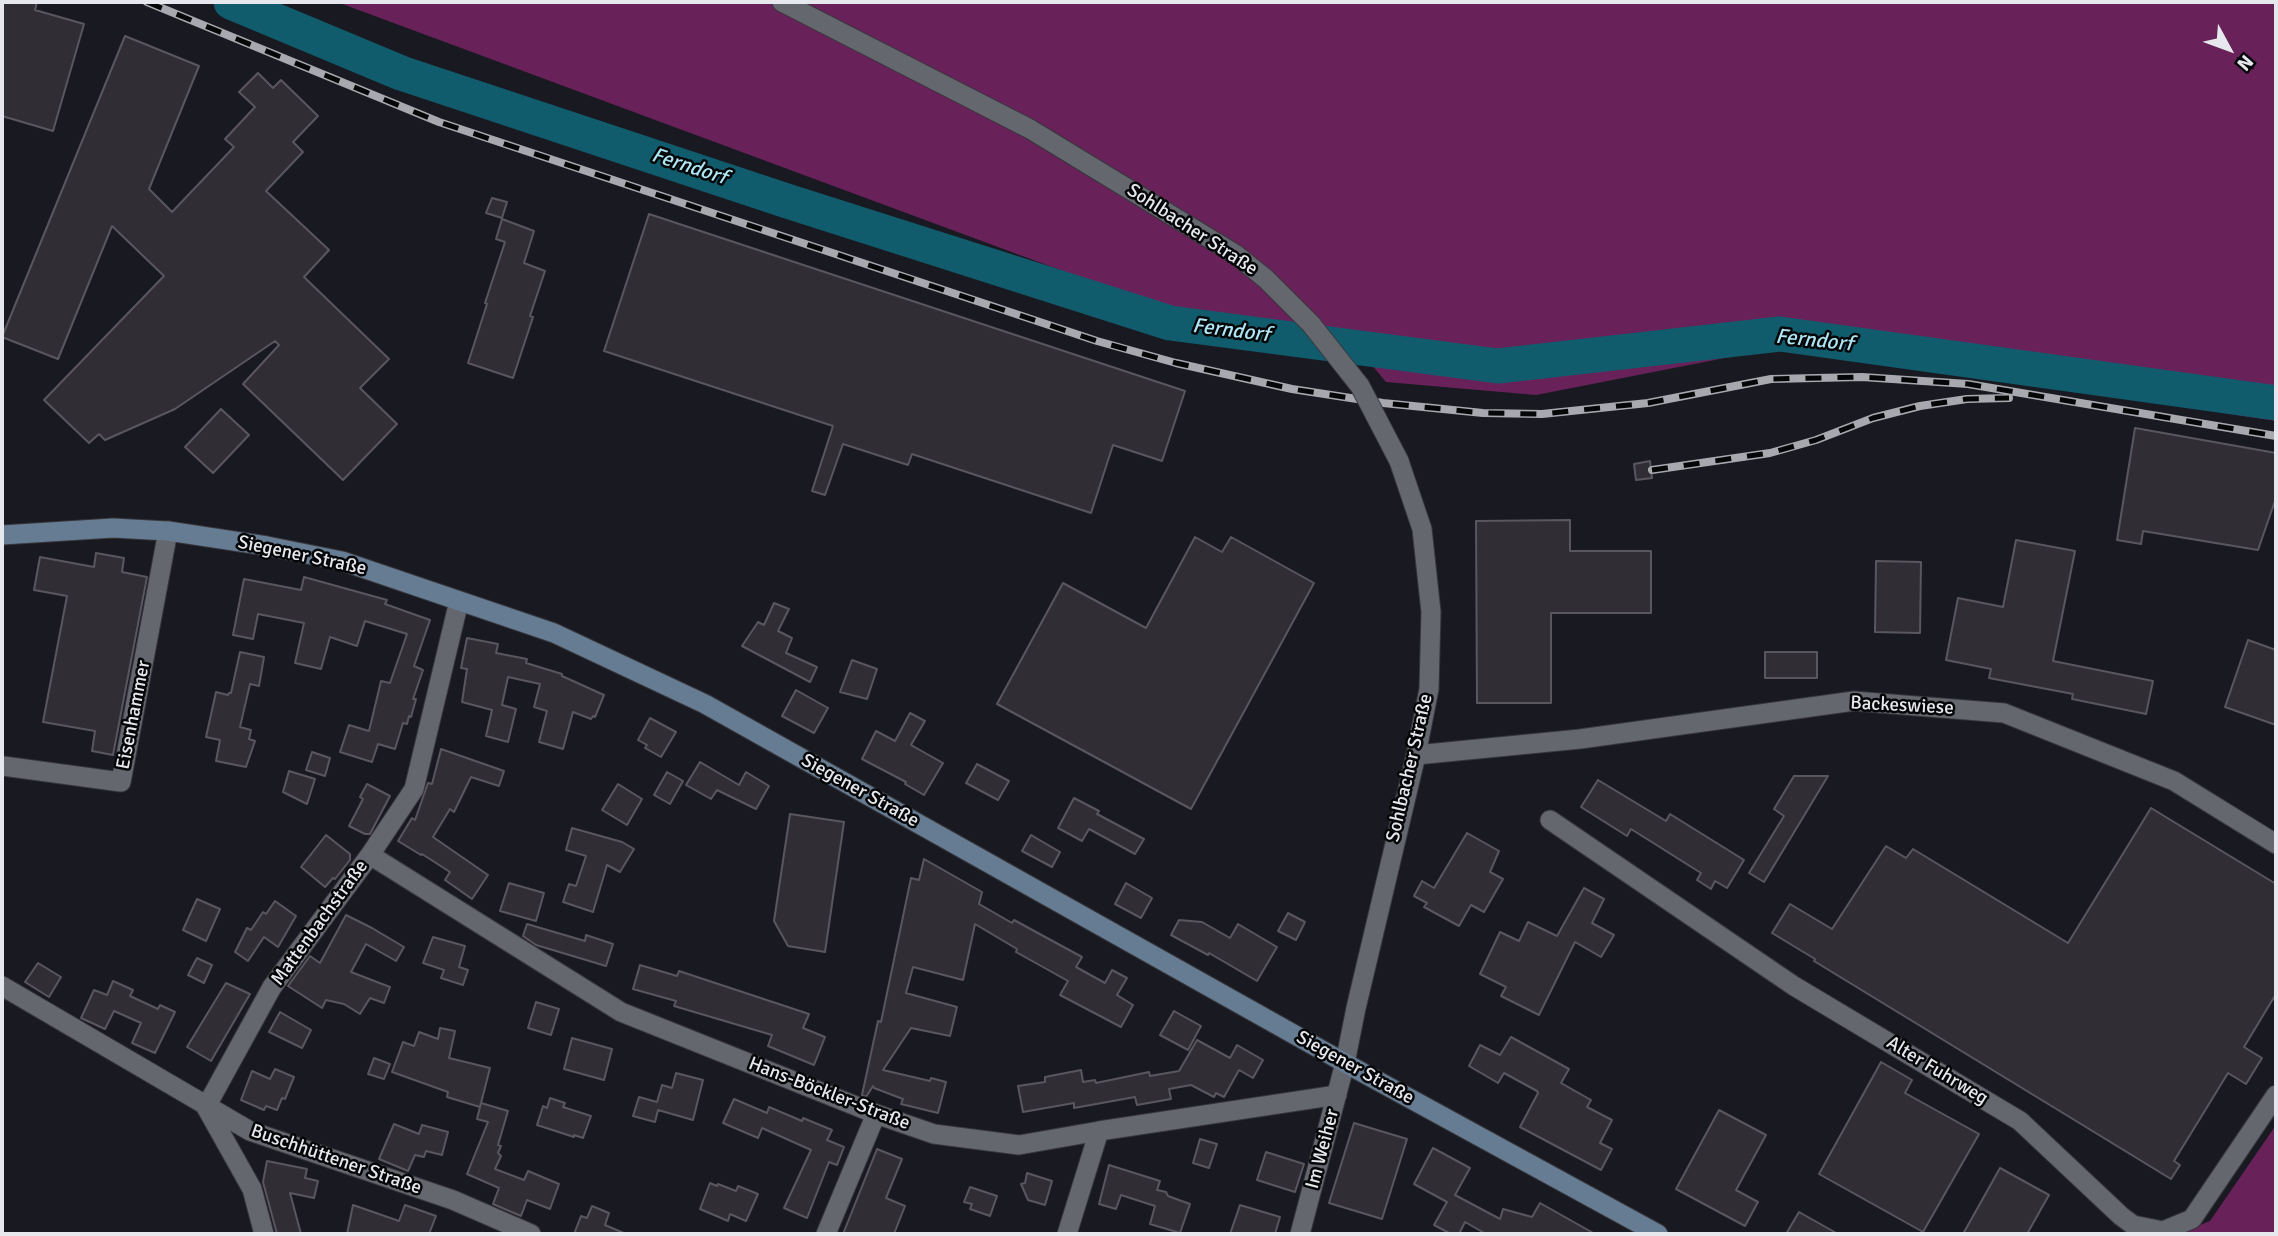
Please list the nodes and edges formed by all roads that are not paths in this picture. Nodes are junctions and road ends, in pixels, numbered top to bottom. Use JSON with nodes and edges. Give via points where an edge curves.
{"nodes":[{"id":1,"x":782,"y":2,"type":"edge"},
{"id":2,"x":168,"y":531,"type":"junction"},
{"id":3,"x":2,"y":535,"type":"edge"},
{"id":4,"x":459,"y":601,"type":"junction"},
{"id":5,"x":1416,"y":755,"type":"junction"},
{"id":6,"x":3,"y":766,"type":"edge"},
{"id":7,"x":1550,"y":820,"type":"dead end"},
{"id":8,"x":2276,"y":844,"type":"edge"},
{"id":9,"x":370,"y":855,"type":"junction"},
{"id":10,"x":2,"y":986,"type":"edge"},
{"id":11,"x":1345,"y":1063,"type":"junction"},
{"id":12,"x":1337,"y":1095,"type":"junction"},
{"id":13,"x":2276,"y":1095,"type":"edge"},
{"id":14,"x":206,"y":1107,"type":"junction"},
{"id":15,"x":876,"y":1114,"type":"junction"},
{"id":16,"x":1099,"y":1130,"type":"junction"},
{"id":17,"x":264,"y":1234,"type":"edge"},
{"id":18,"x":531,"y":1234,"type":"edge"},
{"id":19,"x":826,"y":1234,"type":"edge"},
{"id":20,"x":1067,"y":1234,"type":"edge"},
{"id":21,"x":1300,"y":1234,"type":"edge"},
{"id":22,"x":1658,"y":1234,"type":"edge"}],
"edges":[{"from":1,"to":5,"type":"street","name":"Sohlbacher Straße","bridge":true,"via":[[1030,129],[1235,254],[1311,324],[1360,386],[1399,461],[1422,530],[1430,612],[1429,689]]},
{"from":2,"to":3,"type":"main road","name":"Siegener Straße","via":[[113,528]]},
{"from":2,"to":4,"type":"main road","name":"Siegener Straße","via":[[342,561]]},
{"from":2,"to":6,"type":"street","name":"Eisenhammer","via":[[121,782]]},
{"from":4,"to":9,"type":"street","name":"Mattenbachstraße","via":[[414,789]]},
{"from":4,"to":11,"type":"main road","name":"Siegener Straße","via":[[554,633],[705,704]]},
{"from":5,"to":8,"type":"street","name":"Backeswiese","via":[[1854,701],[2004,713],[2175,781]]},
{"from":5,"to":11,"type":"street","name":"Sohlbacher Straße"},
{"from":7,"to":13,"type":"street","name":"Alter Fuhrweg","via":[[1794,986],[2020,1121],[2133,1225],[2162,1231],[2192,1219]]},
{"from":9,"to":14,"type":"street","name":"Mattenbachstraße","via":[[272,987]]},
{"from":9,"to":15,"type":"street","name":"Hans-Böckler-Straße","via":[[621,1012]]},
{"from":10,"to":14,"type":"street","name":"Buschhüttener Straße"},
{"from":11,"to":12,"type":"street","name":"Im Weiher"},
{"from":11,"to":22,"type":"main road","name":"Siegener Straße"},
{"from":12,"to":16,"type":"street","name":"Hans-Böckler-Straße"},
{"from":12,"to":21,"type":"street","name":"Im Weiher"},
{"from":14,"to":17,"type":"street","via":[[252,1189]]},
{"from":14,"to":18,"type":"street","name":"Buschhüttener Straße","via":[[250,1131],[453,1200]]},
{"from":15,"to":16,"type":"street","name":"Hans-Böckler-Straße","via":[[934,1134],[1019,1145]]},
{"from":15,"to":19,"type":"street"},
{"from":16,"to":20,"type":"street"}]}
